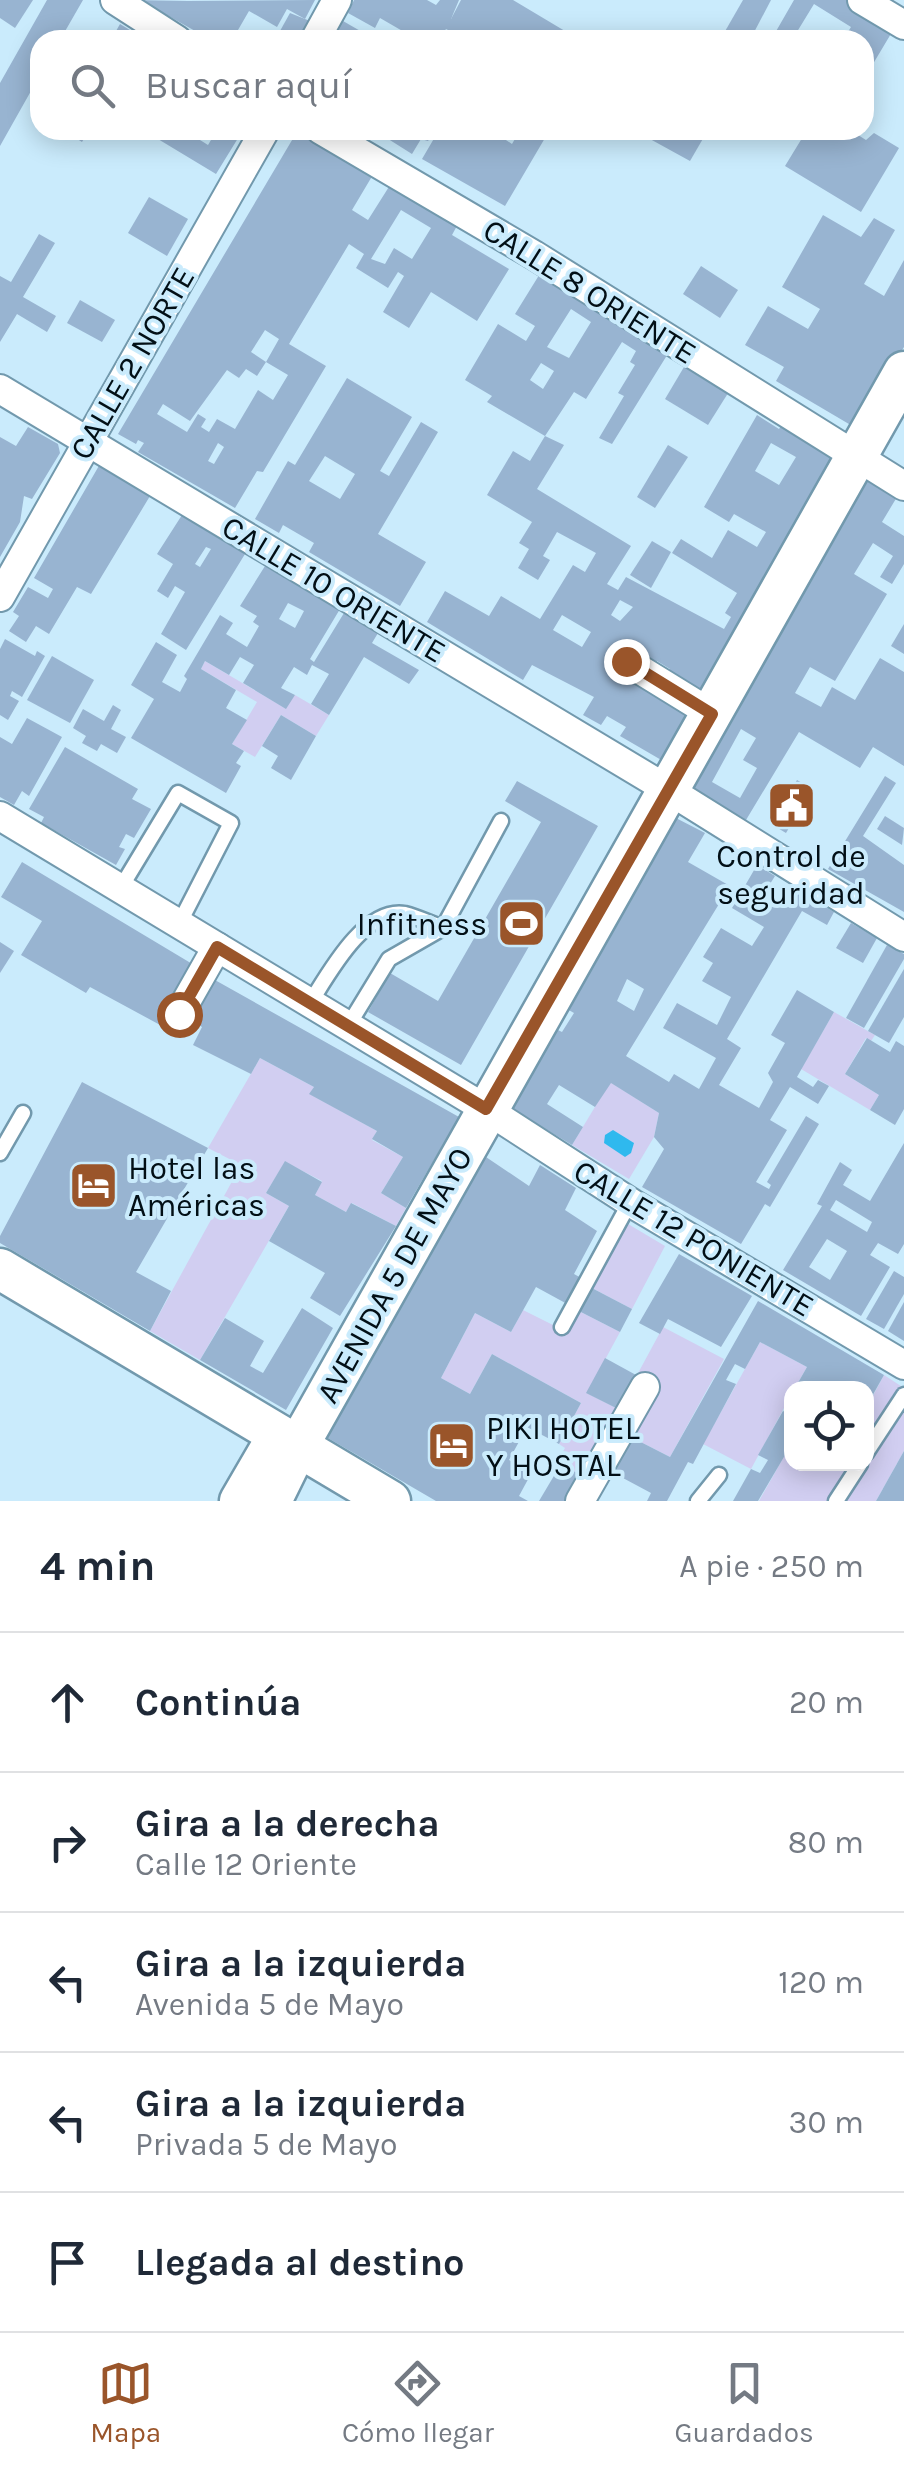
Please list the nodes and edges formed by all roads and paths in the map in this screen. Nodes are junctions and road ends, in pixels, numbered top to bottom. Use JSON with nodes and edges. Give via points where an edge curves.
{"nodes":[{"id":1,"x":116,"y":0,"type":"edge"},
{"id":2,"x":337,"y":0,"type":"edge"},
{"id":3,"x":863,"y":0,"type":"edge"},
{"id":4,"x":904,"y":25,"type":"edge"},
{"id":5,"x":162,"y":30,"type":"edge"},
{"id":6,"x":320,"y":30,"type":"edge"},
{"id":7,"x":259,"y":140,"type":"edge"},
{"id":8,"x":337,"y":140,"type":"edge"},
{"id":9,"x":904,"y":372,"type":"edge"},
{"id":10,"x":0,"y":389,"type":"edge"},
{"id":11,"x":87,"y":442,"type":"junction"},
{"id":12,"x":856,"y":456,"type":"junction"},
{"id":13,"x":904,"y":486,"type":"edge"},
{"id":14,"x":0,"y":598,"type":"edge"},
{"id":15,"x":626,"y":661,"type":"dead end"},
{"id":16,"x":712,"y":714,"type":"junction"},
{"id":17,"x":668,"y":789,"type":"junction"},
{"id":18,"x":0,"y":816,"type":"edge"},
{"id":19,"x":500,"y":821,"type":"dead end"},
{"id":20,"x":120,"y":889,"type":"junction"},
{"id":21,"x":179,"y":924,"type":"junction"},
{"id":22,"x":443,"y":928,"type":"junction"},
{"id":23,"x":904,"y":936,"type":"edge"},
{"id":24,"x":217,"y":947,"type":"junction"},
{"id":25,"x":310,"y":1003,"type":"junction"},
{"id":26,"x":179,"y":1014,"type":"dead end"},
{"id":27,"x":348,"y":1026,"type":"junction"},
{"id":28,"x":486,"y":1109,"type":"junction"},
{"id":29,"x":23,"y":1113,"type":"dead end"},
{"id":30,"x":0,"y":1152,"type":"edge"},
{"id":31,"x":630,"y":1202,"type":"junction"},
{"id":32,"x":0,"y":1268,"type":"edge"},
{"id":33,"x":562,"y":1328,"type":"dead end"},
{"id":34,"x":904,"y":1365,"type":"edge"},
{"id":35,"x":645,"y":1388,"type":"dead end"},
{"id":36,"x":904,"y":1394,"type":"edge"},
{"id":37,"x":289,"y":1440,"type":"junction"},
{"id":38,"x":874,"y":1441,"type":"edge"},
{"id":39,"x":855,"y":1471,"type":"edge"},
{"id":40,"x":719,"y":1474,"type":"dead end"},
{"id":41,"x":240,"y":1501,"type":"edge"},
{"id":42,"x":271,"y":1501,"type":"edge"},
{"id":43,"x":390,"y":1501,"type":"edge"},
{"id":44,"x":580,"y":1501,"type":"edge"},
{"id":45,"x":698,"y":1501,"type":"edge"},
{"id":46,"x":836,"y":1501,"type":"edge"}],
"edges":[{"from":1,"to":5,"type":"street"},
{"from":2,"to":6,"type":"street"},
{"from":3,"to":4,"type":"street"},
{"from":7,"to":11,"type":"street","name":"CALLE 2 NORTE"},
{"from":8,"to":12,"type":"street","name":"CALLE 8 ORIENTE"},
{"from":9,"to":12,"type":"main road","name":"AVENIDA 5 DE MAYO"},
{"from":10,"to":11,"type":"street","name":"CALLE 10 ORIENTE"},
{"from":11,"to":14,"type":"street","name":"CALLE 2 NORTE"},
{"from":11,"to":17,"type":"street","name":"CALLE 10 ORIENTE"},
{"from":12,"to":13,"type":"street","name":"CALLE 8 ORIENTE"},
{"from":12,"to":16,"type":"main road","name":"AVENIDA 5 DE MAYO"},
{"from":15,"to":16,"type":"street"},
{"from":16,"to":17,"type":"main road","name":"AVENIDA 5 DE MAYO"},
{"from":17,"to":23,"type":"street","name":"CALLE 10 ORIENTE"},
{"from":17,"to":28,"type":"main road","name":"AVENIDA 5 DE MAYO"},
{"from":18,"to":20,"type":"street","name":"CALLE 12 PONIENTE"},
{"from":19,"to":22,"type":"lane"},
{"from":20,"to":21,"type":"street","name":"CALLE 12 PONIENTE"},
{"from":20,"to":21,"type":"lane","via":[[178,793],[231,823]]},
{"from":21,"to":24,"type":"street","name":"CALLE 12 PONIENTE"},
{"from":22,"to":25,"type":"lane","via":[[402,913],[375,921],[336,958]]},
{"from":22,"to":27,"type":"lane","via":[[389,959]]},
{"from":24,"to":25,"type":"street","name":"CALLE 12 PONIENTE"},
{"from":24,"to":26,"type":"street"},
{"from":25,"to":27,"type":"street","name":"CALLE 12 PONIENTE"},
{"from":27,"to":28,"type":"street","name":"CALLE 12 PONIENTE"},
{"from":28,"to":31,"type":"street","name":"CALLE 12 PONIENTE"},
{"from":28,"to":37,"type":"main road","name":"AVENIDA 5 DE MAYO"},
{"from":29,"to":30,"type":"lane"},
{"from":31,"to":33,"type":"lane"},
{"from":31,"to":34,"type":"street","name":"CALLE 12 PONIENTE"},
{"from":32,"to":37,"type":"main road"},
{"from":35,"to":44,"type":"street"},
{"from":36,"to":38,"type":"lane"},
{"from":37,"to":41,"type":"main road","name":"AVENIDA 5 DE MAYO"},
{"from":37,"to":42,"type":"main road","name":"AVENIDA 5 DE MAYO"},
{"from":37,"to":43,"type":"main road"},
{"from":39,"to":46,"type":"lane"},
{"from":40,"to":45,"type":"lane"}]}
